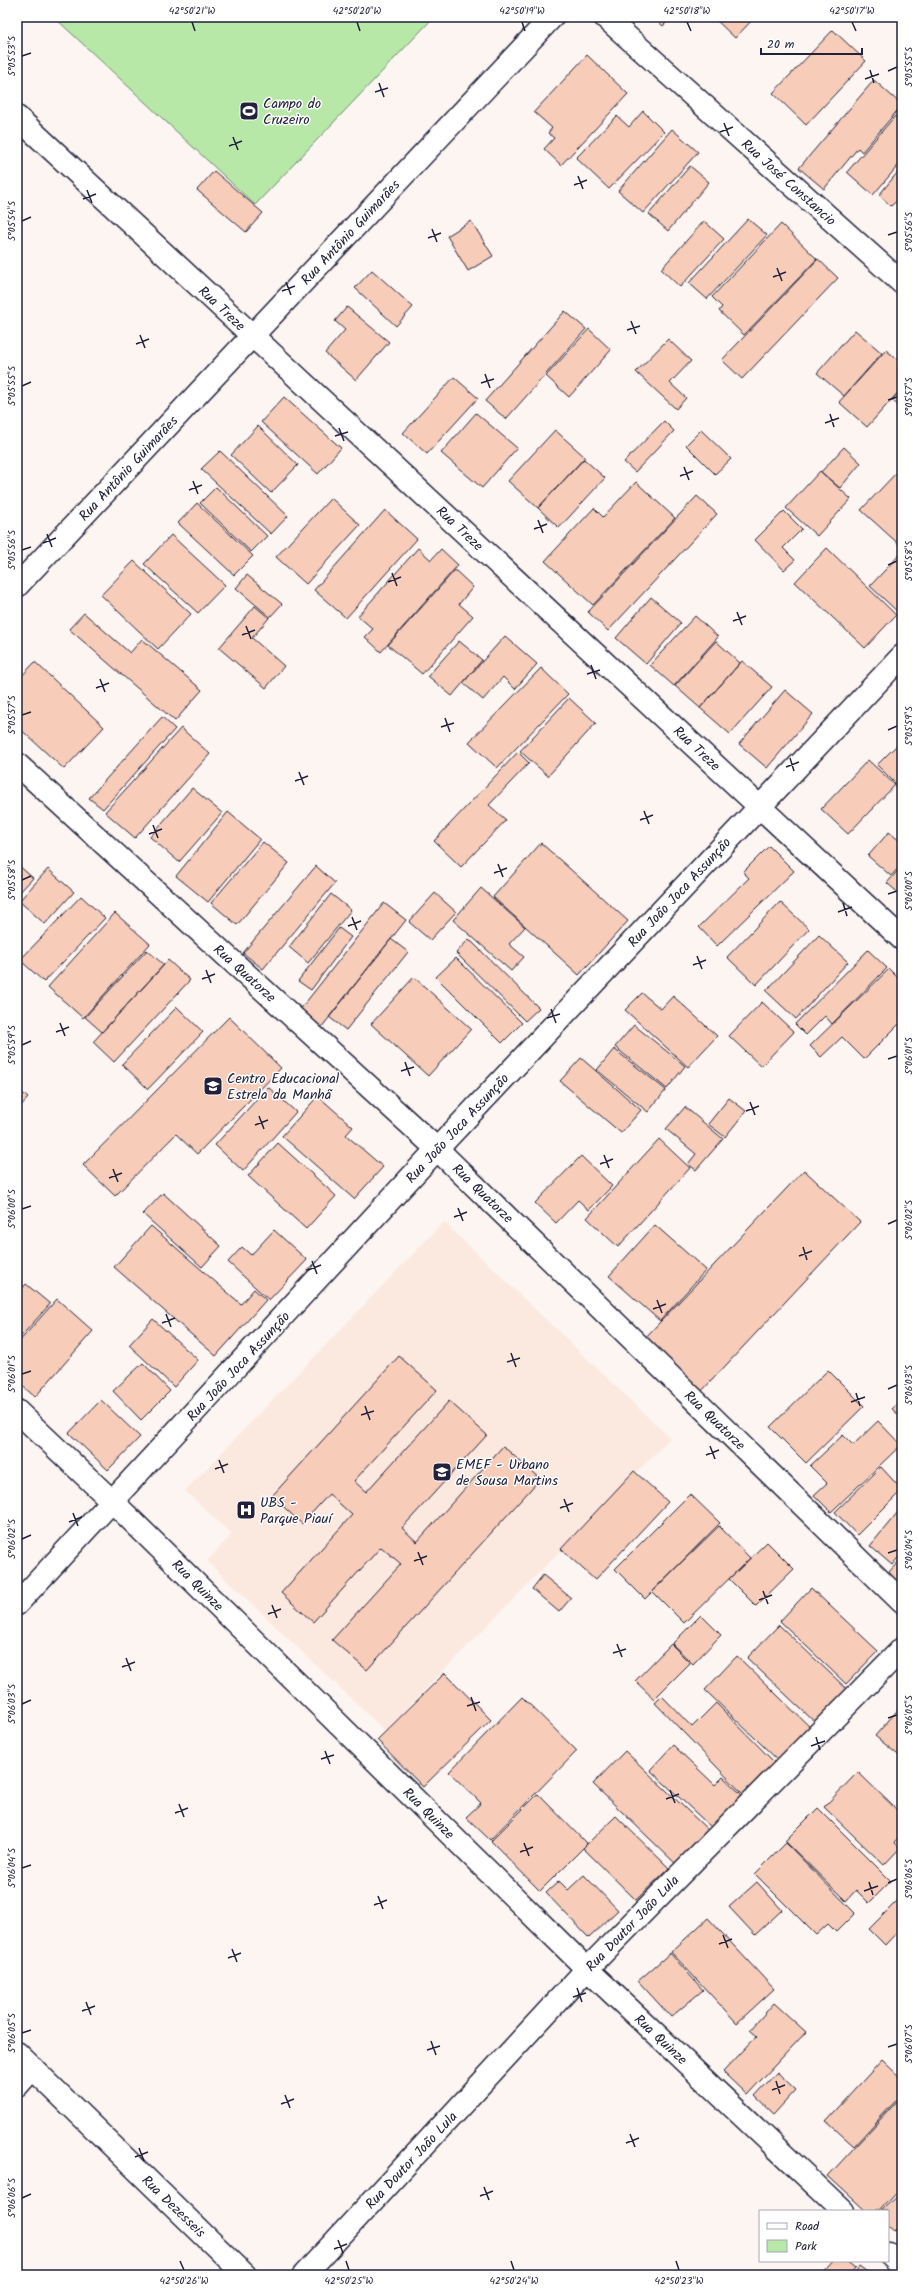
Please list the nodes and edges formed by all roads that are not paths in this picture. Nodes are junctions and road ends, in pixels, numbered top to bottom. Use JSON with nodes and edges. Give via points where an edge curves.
{"nodes":[{"id":1,"x":552,"y":17,"type":"edge"},
{"id":2,"x":605,"y":17,"type":"edge"},
{"id":3,"x":17,"y":117,"type":"edge"},
{"id":4,"x":902,"y":283,"type":"edge"},
{"id":5,"x":253,"y":336,"type":"junction"},
{"id":6,"x":17,"y":586,"type":"edge"},
{"id":7,"x":902,"y":656,"type":"edge"},
{"id":8,"x":17,"y":764,"type":"edge"},
{"id":9,"x":760,"y":807,"type":"junction"},
{"id":10,"x":902,"y":939,"type":"edge"},
{"id":11,"x":437,"y":1149,"type":"junction"},
{"id":12,"x":17,"y":1411,"type":"edge"},
{"id":13,"x":113,"y":1502,"type":"junction"},
{"id":14,"x":902,"y":1602,"type":"edge"},
{"id":15,"x":17,"y":1604,"type":"edge"},
{"id":16,"x":902,"y":1648,"type":"edge"},
{"id":17,"x":587,"y":1969,"type":"junction"},
{"id":18,"x":17,"y":2054,"type":"edge"},
{"id":19,"x":33,"y":2068,"type":"junction"},
{"id":20,"x":17,"y":2086,"type":"edge"},
{"id":21,"x":842,"y":2210,"type":"edge"},
{"id":22,"x":889,"y":2254,"type":"edge"},
{"id":23,"x":902,"y":2267,"type":"edge"},
{"id":24,"x":245,"y":2275,"type":"edge"},
{"id":25,"x":304,"y":2275,"type":"edge"}],
"edges":[{"from":1,"to":5,"type":"street","name":"Rua Antônio Guimarães"},
{"from":2,"to":4,"type":"street","name":"Rua José Constancio"},
{"from":3,"to":5,"type":"street","name":"Rua Treze"},
{"from":5,"to":6,"type":"street","name":"Rua Antônio Guimarães"},
{"from":5,"to":9,"type":"street","name":"Rua Treze"},
{"from":7,"to":9,"type":"street","name":"Rua João Joca Assunção"},
{"from":8,"to":11,"type":"street","name":"Rua Quatorze"},
{"from":9,"to":10,"type":"street","name":"Rua Treze"},
{"from":9,"to":11,"type":"street","name":"Rua João Joca Assunção"},
{"from":11,"to":13,"type":"street","name":"Rua João Joca Assunção"},
{"from":11,"to":14,"type":"street","name":"Rua Quatorze"},
{"from":12,"to":13,"type":"street","name":"Rua Quinze"},
{"from":13,"to":15,"type":"street","name":"Rua João Joca Assunção"},
{"from":13,"to":17,"type":"street","name":"Rua Quinze"},
{"from":16,"to":17,"type":"street","name":"Rua Doutor João Lula"},
{"from":17,"to":21,"type":"street","name":"Rua Quinze"},
{"from":17,"to":25,"type":"street","name":"Rua Doutor João Lula"},
{"from":18,"to":19,"type":"street","name":"Rua Dezesseis"},
{"from":19,"to":20,"type":"street"},
{"from":19,"to":24,"type":"street","name":"Rua Dezesseis"},
{"from":22,"to":23,"type":"street"}]}
